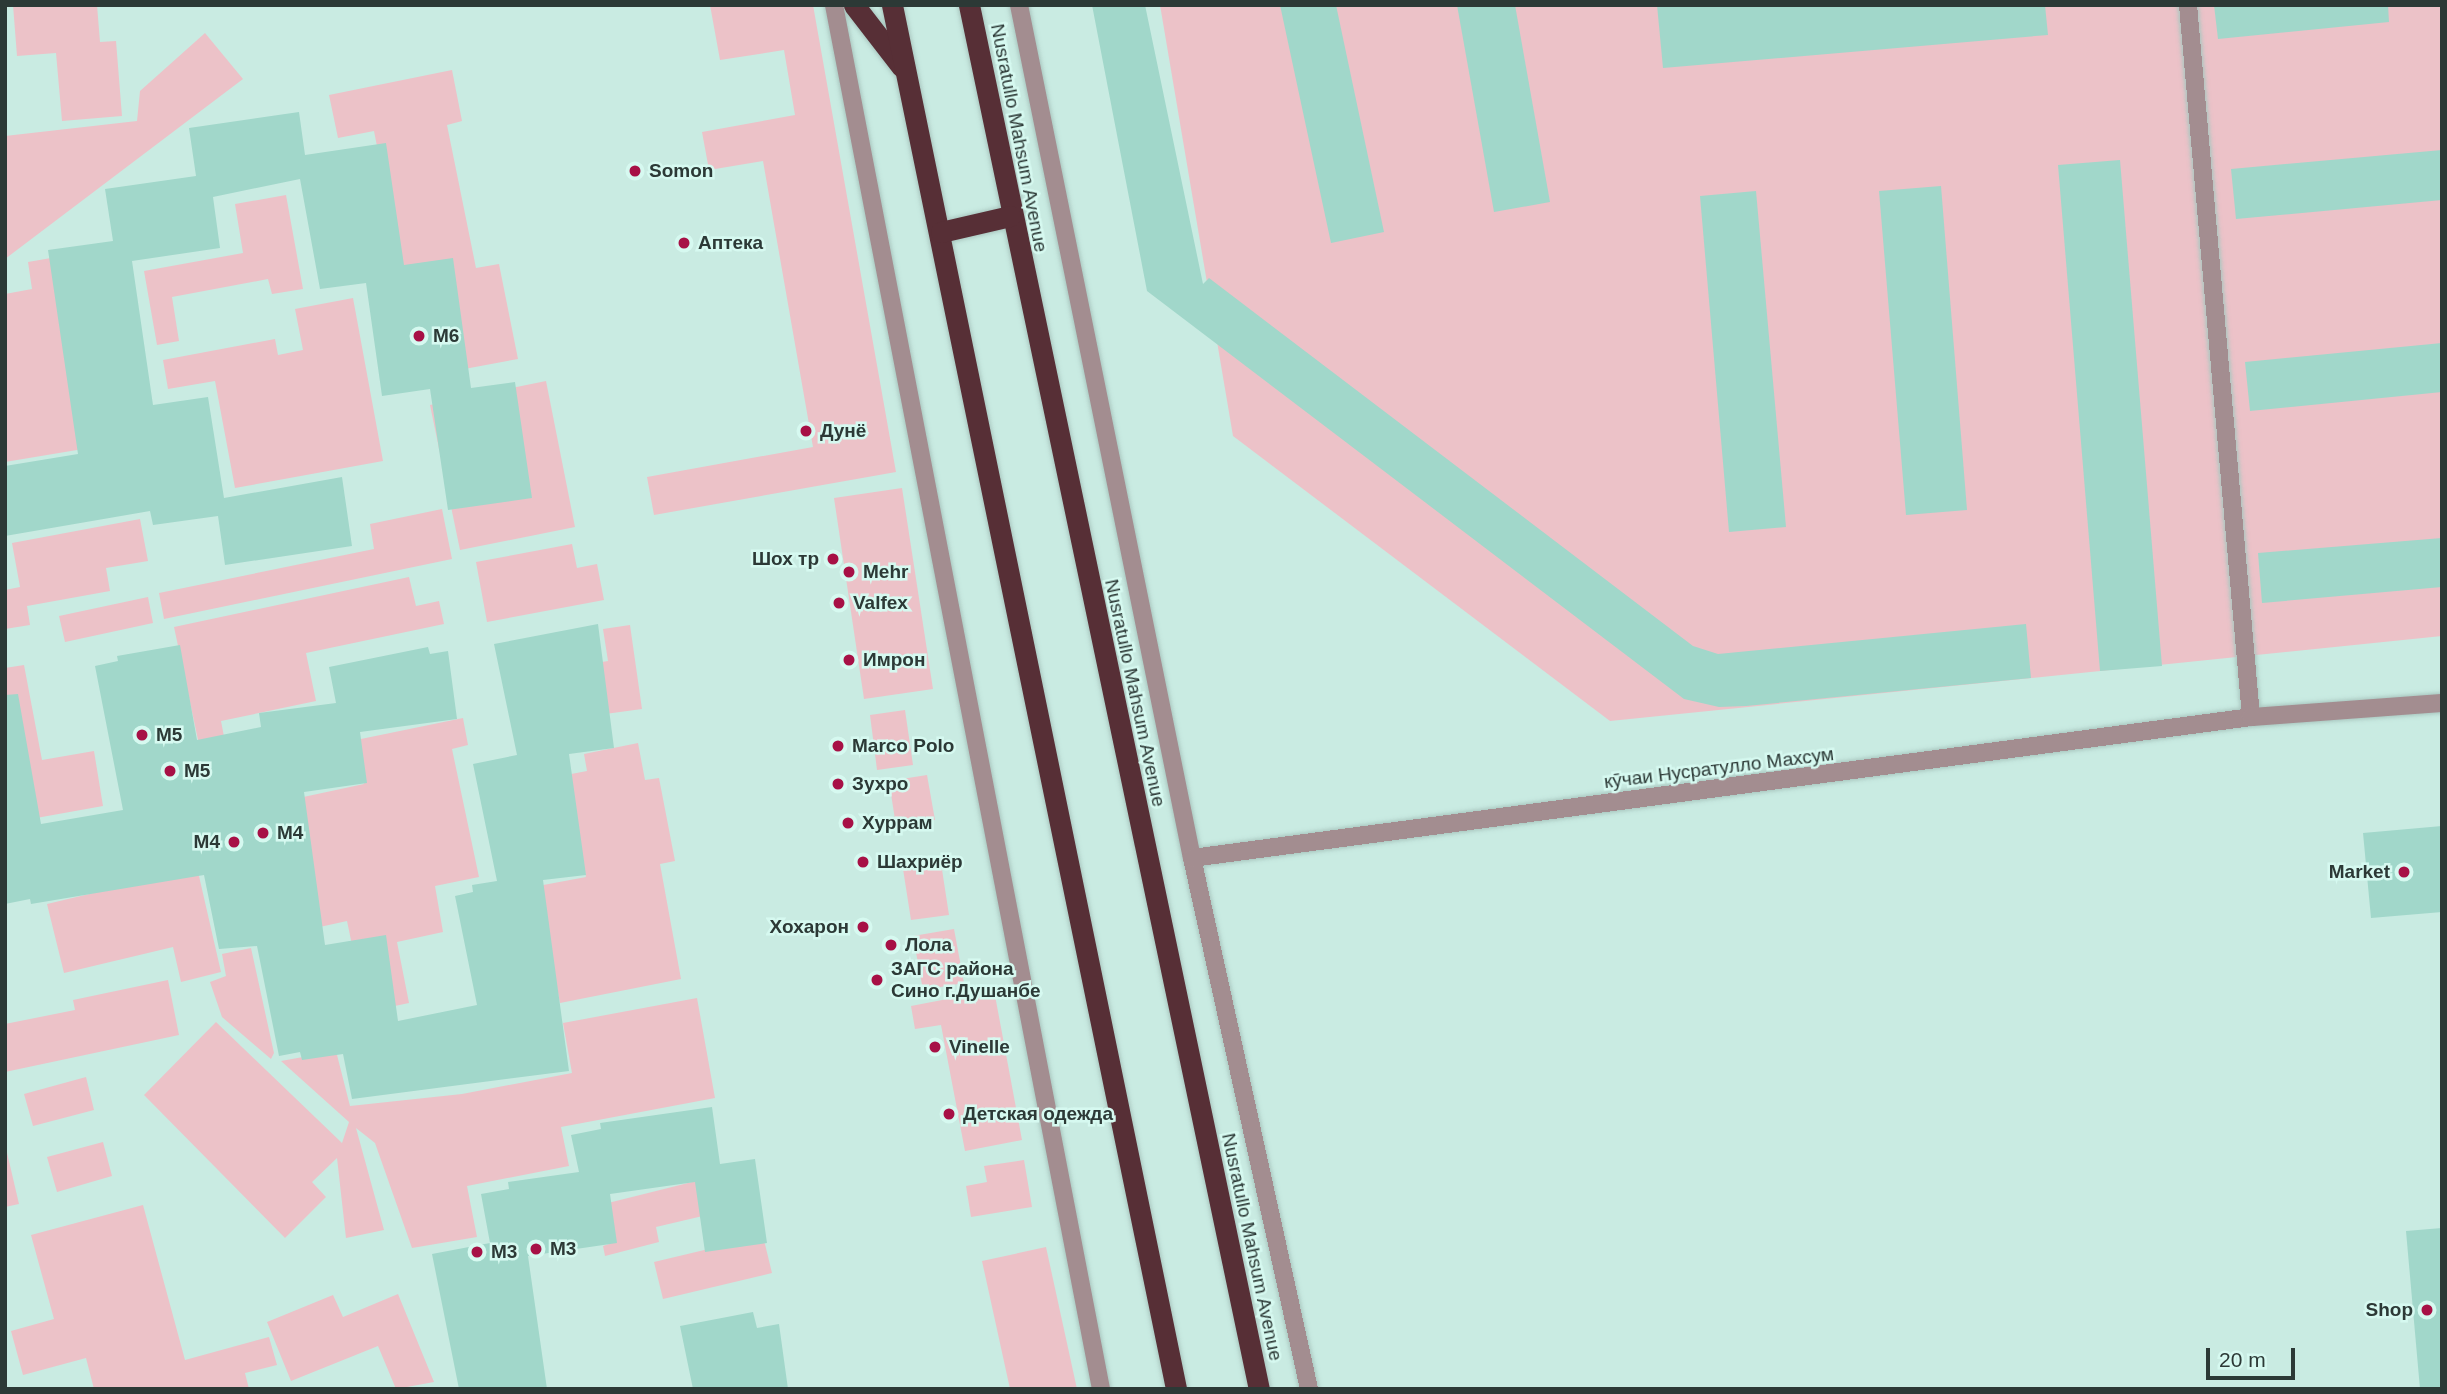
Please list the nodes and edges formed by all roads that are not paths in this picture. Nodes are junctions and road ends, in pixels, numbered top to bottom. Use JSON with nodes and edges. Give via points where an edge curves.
{"nodes":[{"id":1,"x":834,"y":5,"type":"edge"},
{"id":2,"x":854,"y":5,"type":"edge"},
{"id":3,"x":892,"y":5,"type":"edge"},
{"id":4,"x":969,"y":5,"type":"edge"},
{"id":5,"x":984,"y":5,"type":"edge"},
{"id":6,"x":1019,"y":5,"type":"edge"},
{"id":7,"x":2188,"y":5,"type":"edge"},
{"id":8,"x":979,"y":51,"type":"junction"},
{"id":9,"x":905,"y":72,"type":"junction"},
{"id":10,"x":1010,"y":216,"type":"junction"},
{"id":11,"x":941,"y":232,"type":"junction"},
{"id":12,"x":2442,"y":703,"type":"edge"},
{"id":13,"x":2251,"y":717,"type":"junction"},
{"id":14,"x":1192,"y":858,"type":"junction"},
{"id":15,"x":1101,"y":1389,"type":"edge"},
{"id":16,"x":1176,"y":1389,"type":"edge"},
{"id":17,"x":1259,"y":1389,"type":"edge"},
{"id":18,"x":1309,"y":1389,"type":"edge"}],
"edges":[{"from":1,"to":15,"type":"street"},
{"from":2,"to":9,"type":"highway"},
{"from":3,"to":9,"type":"highway"},
{"from":4,"to":8,"type":"highway","name":"Nusratullo Mahsum Avenue"},
{"from":5,"to":8,"type":"highway"},
{"from":6,"to":14,"type":"street"},
{"from":7,"to":13,"type":"street"},
{"from":8,"to":10,"type":"highway","name":"Nusratullo Mahsum Avenue"},
{"from":9,"to":11,"type":"highway"},
{"from":10,"to":11,"type":"highway"},
{"from":10,"to":17,"type":"highway","name":"Nusratullo Mahsum Avenue"},
{"from":11,"to":16,"type":"highway"},
{"from":12,"to":13,"type":"street","name":"кӯчаи Нусратулло Махсум"},
{"from":13,"to":14,"type":"street","name":"кӯчаи Нусратулло Махсум"},
{"from":14,"to":18,"type":"street"}]}
